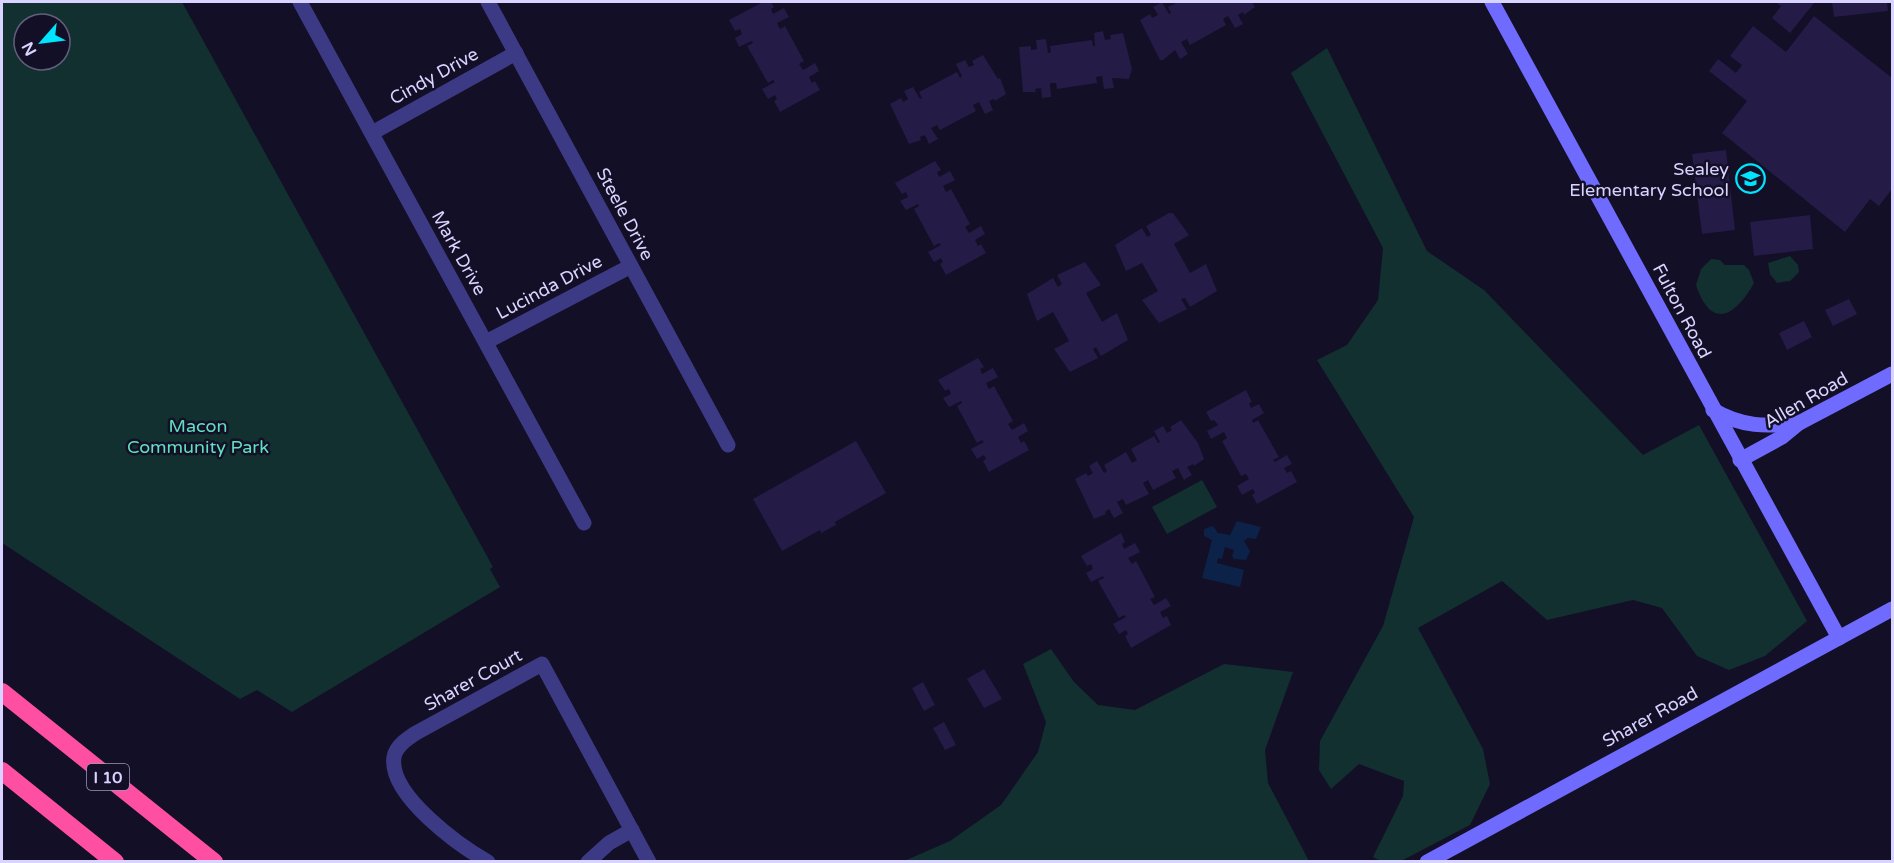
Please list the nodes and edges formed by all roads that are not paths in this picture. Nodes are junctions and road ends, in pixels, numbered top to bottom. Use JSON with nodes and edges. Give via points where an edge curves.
{"nodes":[{"id":1,"x":300,"y":2,"type":"edge"},
{"id":2,"x":488,"y":2,"type":"edge"},
{"id":3,"x":1492,"y":2,"type":"edge"},
{"id":4,"x":516,"y":53,"type":"junction"},
{"id":5,"x":372,"y":133,"type":"junction"},
{"id":6,"x":631,"y":266,"type":"junction"},
{"id":7,"x":486,"y":342,"type":"junction"},
{"id":8,"x":1893,"y":374,"type":"edge"},
{"id":9,"x":1713,"y":410,"type":"junction"},
{"id":10,"x":1799,"y":423,"type":"junction"},
{"id":11,"x":728,"y":445,"type":"dead end"},
{"id":12,"x":1740,"y":460,"type":"junction"},
{"id":13,"x":584,"y":523,"type":"dead end"},
{"id":14,"x":1893,"y":609,"type":"edge"},
{"id":15,"x":1839,"y":638,"type":"junction"},
{"id":16,"x":2,"y":692,"type":"edge"},
{"id":17,"x":2,"y":771,"type":"edge"},
{"id":18,"x":632,"y":830,"type":"junction"},
{"id":19,"x":115,"y":861,"type":"edge"},
{"id":20,"x":214,"y":861,"type":"edge"},
{"id":21,"x":488,"y":861,"type":"edge"},
{"id":22,"x":588,"y":861,"type":"edge"},
{"id":23,"x":649,"y":861,"type":"edge"},
{"id":24,"x":1427,"y":861,"type":"edge"}],
"edges":[{"from":1,"to":5,"type":"street","name":"Mark Drive"},
{"from":2,"to":4,"type":"street","name":"Steele Drive"},
{"from":3,"to":9,"type":"street","name":"Fulton Road"},
{"from":4,"to":5,"type":"street","name":"Cindy Drive"},
{"from":4,"to":6,"type":"street","name":"Steele Drive"},
{"from":5,"to":7,"type":"street","name":"Mark Drive"},
{"from":6,"to":7,"type":"street","name":"Lucinda Drive"},
{"from":6,"to":11,"type":"street","name":"Steele Drive"},
{"from":7,"to":13,"type":"street","name":"Mark Drive"},
{"from":8,"to":10,"type":"street","name":"Allen Road"},
{"from":9,"to":10,"type":"street","via":[[1746,425]]},
{"from":9,"to":12,"type":"street","name":"Fulton Road"},
{"from":10,"to":12,"type":"street","name":"Allen Road"},
{"from":12,"to":15,"type":"street","name":"Fulton Road"},
{"from":14,"to":15,"type":"street","name":"Sharer Road"},
{"from":15,"to":24,"type":"street","name":"Sharer Road"},
{"from":16,"to":20,"type":"highway","number":"I 10"},
{"from":17,"to":19,"type":"highway"},
{"from":18,"to":21,"type":"street","name":"Sharer Court","via":[[542,664],[416,734],[394,756],[399,780],[413,800],[448,836]]},
{"from":18,"to":22,"type":"street"},
{"from":18,"to":23,"type":"street","name":"Sharer Court"}]}
